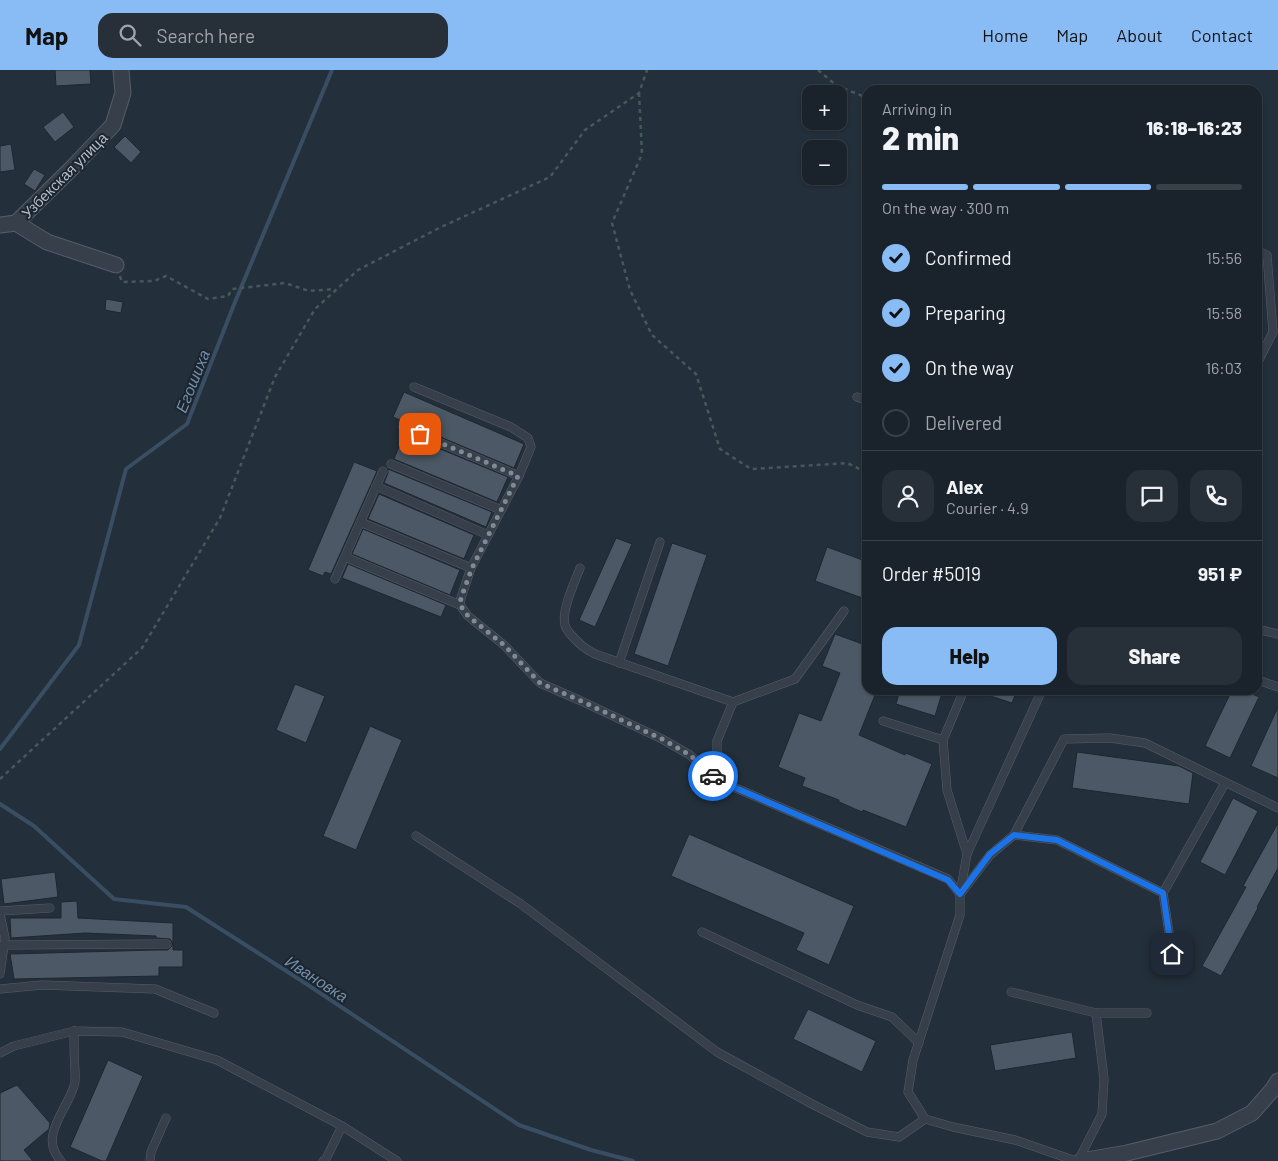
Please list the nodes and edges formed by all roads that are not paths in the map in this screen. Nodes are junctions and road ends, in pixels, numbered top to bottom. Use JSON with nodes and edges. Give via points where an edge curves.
{"nodes":[{"id":1,"x":121,"y":70,"type":"edge"},
{"id":2,"x":16,"y":223,"type":"junction"},
{"id":3,"x":0,"y":224,"type":"edge"},
{"id":4,"x":1262,"y":252,"type":"edge"},
{"id":5,"x":116,"y":265,"type":"road end"},
{"id":6,"x":1262,"y":354,"type":"edge"},
{"id":7,"x":414,"y":387,"type":"dead end"},
{"id":8,"x":858,"y":397,"type":"dead end"},
{"id":9,"x":862,"y":399,"type":"edge"},
{"id":10,"x":403,"y":427,"type":"dead end"},
{"id":11,"x":391,"y":464,"type":"dead end"},
{"id":12,"x":382,"y":472,"type":"dead end"},
{"id":13,"x":518,"y":476,"type":"junction"},
{"id":14,"x":376,"y":486,"type":"junction"},
{"id":15,"x":501,"y":510,"type":"junction"},
{"id":16,"x":360,"y":522,"type":"junction"},
{"id":17,"x":488,"y":535,"type":"junction"},
{"id":18,"x":660,"y":542,"type":"dead end"},
{"id":19,"x":345,"y":556,"type":"junction"},
{"id":20,"x":472,"y":568,"type":"junction"},
{"id":21,"x":580,"y":568,"type":"dead end"},
{"id":22,"x":335,"y":579,"type":"dead end"},
{"id":23,"x":460,"y":605,"type":"junction"},
{"id":24,"x":844,"y":612,"type":"dead end"},
{"id":25,"x":1262,"y":630,"type":"edge"},
{"id":26,"x":1278,"y":634,"type":"edge"},
{"id":27,"x":619,"y":662,"type":"junction"},
{"id":28,"x":1262,"y":681,"type":"edge"},
{"id":29,"x":1278,"y":687,"type":"edge"},
{"id":30,"x":962,"y":695,"type":"edge"},
{"id":31,"x":1040,"y":695,"type":"edge"},
{"id":32,"x":732,"y":702,"type":"junction"},
{"id":33,"x":882,"y":722,"type":"dead end"},
{"id":34,"x":943,"y":740,"type":"junction"},
{"id":35,"x":717,"y":780,"type":"junction"},
{"id":36,"x":1225,"y":782,"type":"junction"},
{"id":37,"x":1278,"y":808,"type":"edge"},
{"id":38,"x":1014,"y":835,"type":"junction"},
{"id":39,"x":416,"y":836,"type":"dead end"},
{"id":40,"x":967,"y":854,"type":"junction"},
{"id":41,"x":1163,"y":893,"type":"junction"},
{"id":42,"x":960,"y":894,"type":"junction"},
{"id":43,"x":50,"y":908,"type":"dead end"},
{"id":44,"x":0,"y":912,"type":"edge"},
{"id":45,"x":702,"y":932,"type":"dead end"},
{"id":46,"x":167,"y":944,"type":"dead end"},
{"id":47,"x":4,"y":945,"type":"junction"},
{"id":48,"x":1172,"y":954,"type":"dead end"},
{"id":49,"x":0,"y":974,"type":"edge"},
{"id":50,"x":0,"y":989,"type":"edge"},
{"id":51,"x":1011,"y":992,"type":"dead end"},
{"id":52,"x":214,"y":1013,"type":"dead end"},
{"id":53,"x":1096,"y":1013,"type":"junction"},
{"id":54,"x":1147,"y":1013,"type":"dead end"},
{"id":55,"x":74,"y":1031,"type":"junction"},
{"id":56,"x":919,"y":1043,"type":"junction"},
{"id":57,"x":0,"y":1053,"type":"edge"},
{"id":58,"x":1278,"y":1081,"type":"edge"},
{"id":59,"x":166,"y":1118,"type":"dead end"},
{"id":60,"x":925,"y":1119,"type":"junction"},
{"id":61,"x":342,"y":1126,"type":"junction"},
{"id":62,"x":61,"y":1161,"type":"edge"},
{"id":63,"x":150,"y":1161,"type":"edge"},
{"id":64,"x":323,"y":1161,"type":"edge"},
{"id":65,"x":397,"y":1161,"type":"edge"},
{"id":66,"x":1078,"y":1161,"type":"edge"}],
"edges":[{"from":1,"to":2,"type":"street","name":"Узбекская улица","via":[[123,92],[113,125]]},
{"from":2,"to":3,"type":"street"},
{"from":2,"to":5,"type":"street","via":[[47,242]]},
{"from":4,"to":6,"type":"lane","via":[[1267,254],[1273,332]]},
{"from":7,"to":13,"type":"lane","via":[[511,427],[528,438],[531,448]]},
{"from":8,"to":9,"type":"lane"},
{"from":10,"to":13,"type":"lane"},
{"from":11,"to":15,"type":"lane"},
{"from":12,"to":14,"type":"lane"},
{"from":13,"to":15,"type":"lane"},
{"from":14,"to":16,"type":"lane"},
{"from":14,"to":17,"type":"lane"},
{"from":15,"to":17,"type":"lane"},
{"from":16,"to":19,"type":"lane"},
{"from":16,"to":20,"type":"lane"},
{"from":17,"to":20,"type":"lane"},
{"from":18,"to":27,"type":"lane"},
{"from":19,"to":22,"type":"lane"},
{"from":19,"to":23,"type":"lane"},
{"from":20,"to":23,"type":"lane"},
{"from":21,"to":27,"type":"lane","via":[[566,607],[565,626],[587,650]]},
{"from":23,"to":35,"type":"lane","via":[[540,683],[662,739],[690,755]]},
{"from":24,"to":32,"type":"lane","via":[[795,679]]},
{"from":25,"to":26,"type":"lane"},
{"from":27,"to":32,"type":"lane"},
{"from":28,"to":29,"type":"lane"},
{"from":30,"to":34,"type":"lane"},
{"from":31,"to":40,"type":"lane"},
{"from":32,"to":35,"type":"lane","via":[[717,741]]},
{"from":33,"to":34,"type":"lane"},
{"from":34,"to":40,"type":"lane","via":[[946,790]]},
{"from":35,"to":42,"type":"lane","via":[[948,880]]},
{"from":36,"to":37,"type":"lane"},
{"from":36,"to":38,"type":"lane","via":[[1145,743],[1110,738],[1064,739]]},
{"from":36,"to":41,"type":"lane"},
{"from":38,"to":41,"type":"lane","via":[[1057,840]]},
{"from":38,"to":42,"type":"lane","via":[[990,854]]},
{"from":39,"to":60,"type":"lane","via":[[522,904],[716,1052],[867,1132],[899,1137]]},
{"from":40,"to":42,"type":"lane"},
{"from":41,"to":48,"type":"lane"},
{"from":42,"to":56,"type":"lane","via":[[960,916]]},
{"from":43,"to":44,"type":"lane"},
{"from":44,"to":47,"type":"lane"},
{"from":45,"to":56,"type":"lane","via":[[857,1005],[892,1017]]},
{"from":46,"to":47,"type":"lane"},
{"from":47,"to":49,"type":"lane"},
{"from":50,"to":52,"type":"lane","via":[[42,985],[156,989]]},
{"from":51,"to":53,"type":"lane"},
{"from":53,"to":54,"type":"lane"},
{"from":53,"to":66,"type":"lane","via":[[1104,1079],[1102,1114]]},
{"from":55,"to":57,"type":"lane","via":[[14,1046]]},
{"from":55,"to":61,"type":"lane","via":[[122,1032],[217,1060]]},
{"from":55,"to":62,"type":"lane","via":[[75,1085],[52,1141],[56,1156]]},
{"from":56,"to":60,"type":"lane","via":[[908,1092]]},
{"from":58,"to":66,"type":"street","via":[[1252,1113],[1217,1132]]},
{"from":59,"to":63,"type":"lane","via":[[150,1152]]},
{"from":60,"to":66,"type":"lane","via":[[1015,1140]]},
{"from":61,"to":64,"type":"lane"},
{"from":61,"to":65,"type":"lane"}]}
